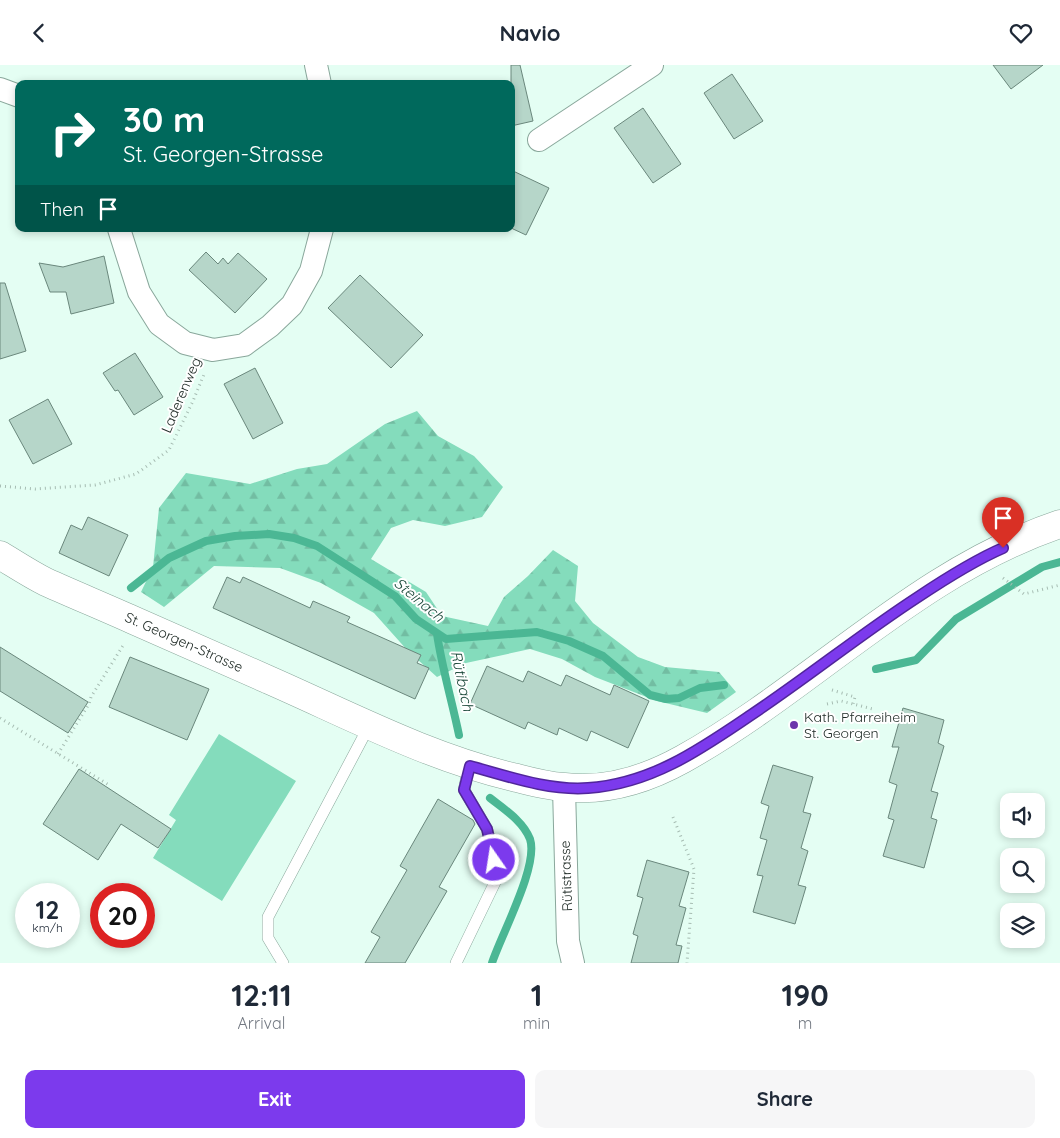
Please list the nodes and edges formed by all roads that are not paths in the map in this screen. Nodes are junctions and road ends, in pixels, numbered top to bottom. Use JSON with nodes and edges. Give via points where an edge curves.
{"nodes":[{"id":1,"x":316,"y":65,"type":"edge"},
{"id":2,"x":652,"y":65,"type":"edge"},
{"id":3,"x":319,"y":80,"type":"edge"},
{"id":4,"x":0,"y":89,"type":"edge"},
{"id":5,"x":15,"y":95,"type":"edge"},
{"id":6,"x":539,"y":140,"type":"dead end"},
{"id":7,"x":120,"y":232,"type":"edge"},
{"id":8,"x":321,"y":232,"type":"edge"},
{"id":9,"x":1060,"y":524,"type":"edge"},
{"id":10,"x":0,"y":555,"type":"edge"},
{"id":11,"x":369,"y":726,"type":"junction"},
{"id":12,"x":470,"y":766,"type":"junction"},
{"id":13,"x":564,"y":787,"type":"junction"},
{"id":14,"x":283,"y":963,"type":"edge"},
{"id":15,"x":456,"y":963,"type":"edge"},
{"id":16,"x":573,"y":963,"type":"edge"}],
"edges":[{"from":1,"to":3,"type":"street"},
{"from":2,"to":6,"type":"street"},
{"from":4,"to":5,"type":"street"},
{"from":7,"to":8,"type":"street","via":[[139,292],[159,324],[185,343],[213,350],[244,345],[292,305],[311,271]]},
{"from":9,"to":13,"type":"street","name":"St. Georgen-Strasse","via":[[986,555],[935,586],[681,760],[656,772],[614,785]]},
{"from":10,"to":11,"type":"street","name":"St. Georgen-Strasse","via":[[44,581]]},
{"from":11,"to":12,"type":"street","name":"St. Georgen-Strasse"},
{"from":11,"to":14,"type":"lane","via":[[268,917],[268,938]]},
{"from":12,"to":13,"type":"street","name":"St. Georgen-Strasse"},
{"from":12,"to":15,"type":"lane","via":[[464,790],[487,829],[498,876]]},
{"from":13,"to":16,"type":"street","name":"Rütistrasse","via":[[568,941]]}]}
